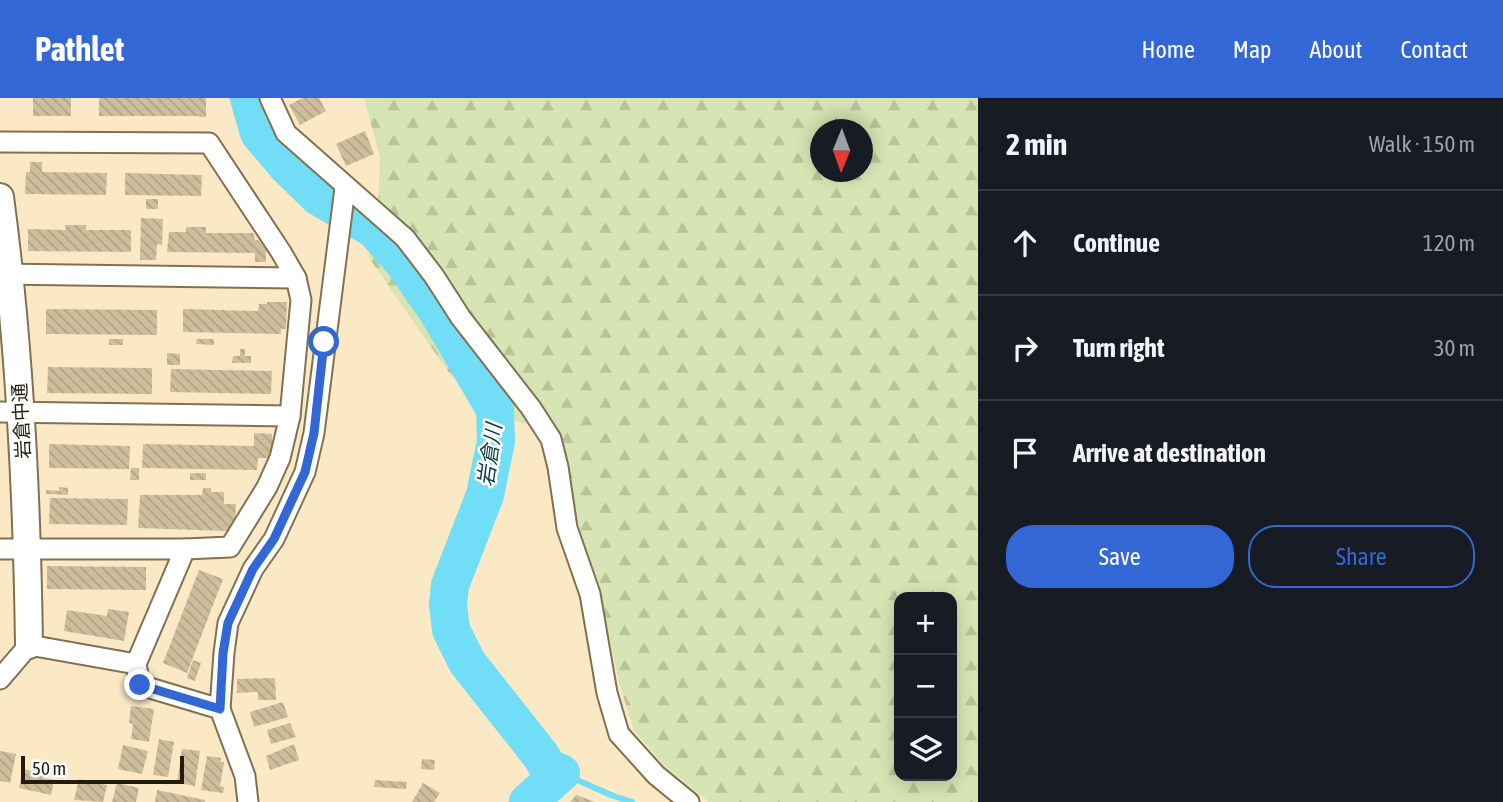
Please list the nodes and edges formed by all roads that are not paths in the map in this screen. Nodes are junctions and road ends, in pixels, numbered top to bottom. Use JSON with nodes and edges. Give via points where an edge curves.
{"nodes":[{"id":1,"x":270,"y":98,"type":"edge"},
{"id":2,"x":0,"y":142,"type":"edge"},
{"id":3,"x":345,"y":188,"type":"junction"},
{"id":4,"x":0,"y":197,"type":"edge"},
{"id":5,"x":5,"y":274,"type":"edge"},
{"id":6,"x":296,"y":278,"type":"junction"},
{"id":7,"x":11,"y":412,"type":"edge"},
{"id":8,"x":290,"y":416,"type":"junction"},
{"id":9,"x":0,"y":549,"type":"edge"},
{"id":10,"x":28,"y":549,"type":"junction"},
{"id":11,"x":186,"y":549,"type":"junction"},
{"id":12,"x":29,"y":645,"type":"junction"},
{"id":13,"x":136,"y":664,"type":"junction"},
{"id":14,"x":0,"y":679,"type":"edge"},
{"id":15,"x":220,"y":709,"type":"junction"},
{"id":16,"x":248,"y":802,"type":"edge"},
{"id":17,"x":688,"y":802,"type":"edge"}],
"edges":[{"from":1,"to":3,"type":"street","via":[[286,133]]},
{"from":2,"to":6,"type":"street","via":[[209,142]]},
{"from":3,"to":15,"type":"street","via":[[305,472],[228,623]]},
{"from":3,"to":17,"type":"street","via":[[405,238],[551,439],[567,528],[590,594],[607,693],[620,734],[656,775]]},
{"from":4,"to":5,"type":"street","name":"岩倉中通"},
{"from":5,"to":6,"type":"street"},
{"from":5,"to":7,"type":"street","name":"岩倉中通"},
{"from":6,"to":8,"type":"street","via":[[301,300]]},
{"from":7,"to":8,"type":"street"},
{"from":7,"to":10,"type":"street","name":"岩倉中通"},
{"from":8,"to":11,"type":"street","via":[[267,487],[230,547]]},
{"from":9,"to":10,"type":"street"},
{"from":10,"to":11,"type":"street"},
{"from":10,"to":12,"type":"street","name":"岩倉中通"},
{"from":11,"to":13,"type":"street"},
{"from":12,"to":13,"type":"street"},
{"from":12,"to":14,"type":"street"},
{"from":13,"to":15,"type":"street","via":[[140,685]]},
{"from":15,"to":16,"type":"street","via":[[245,776]]}]}
